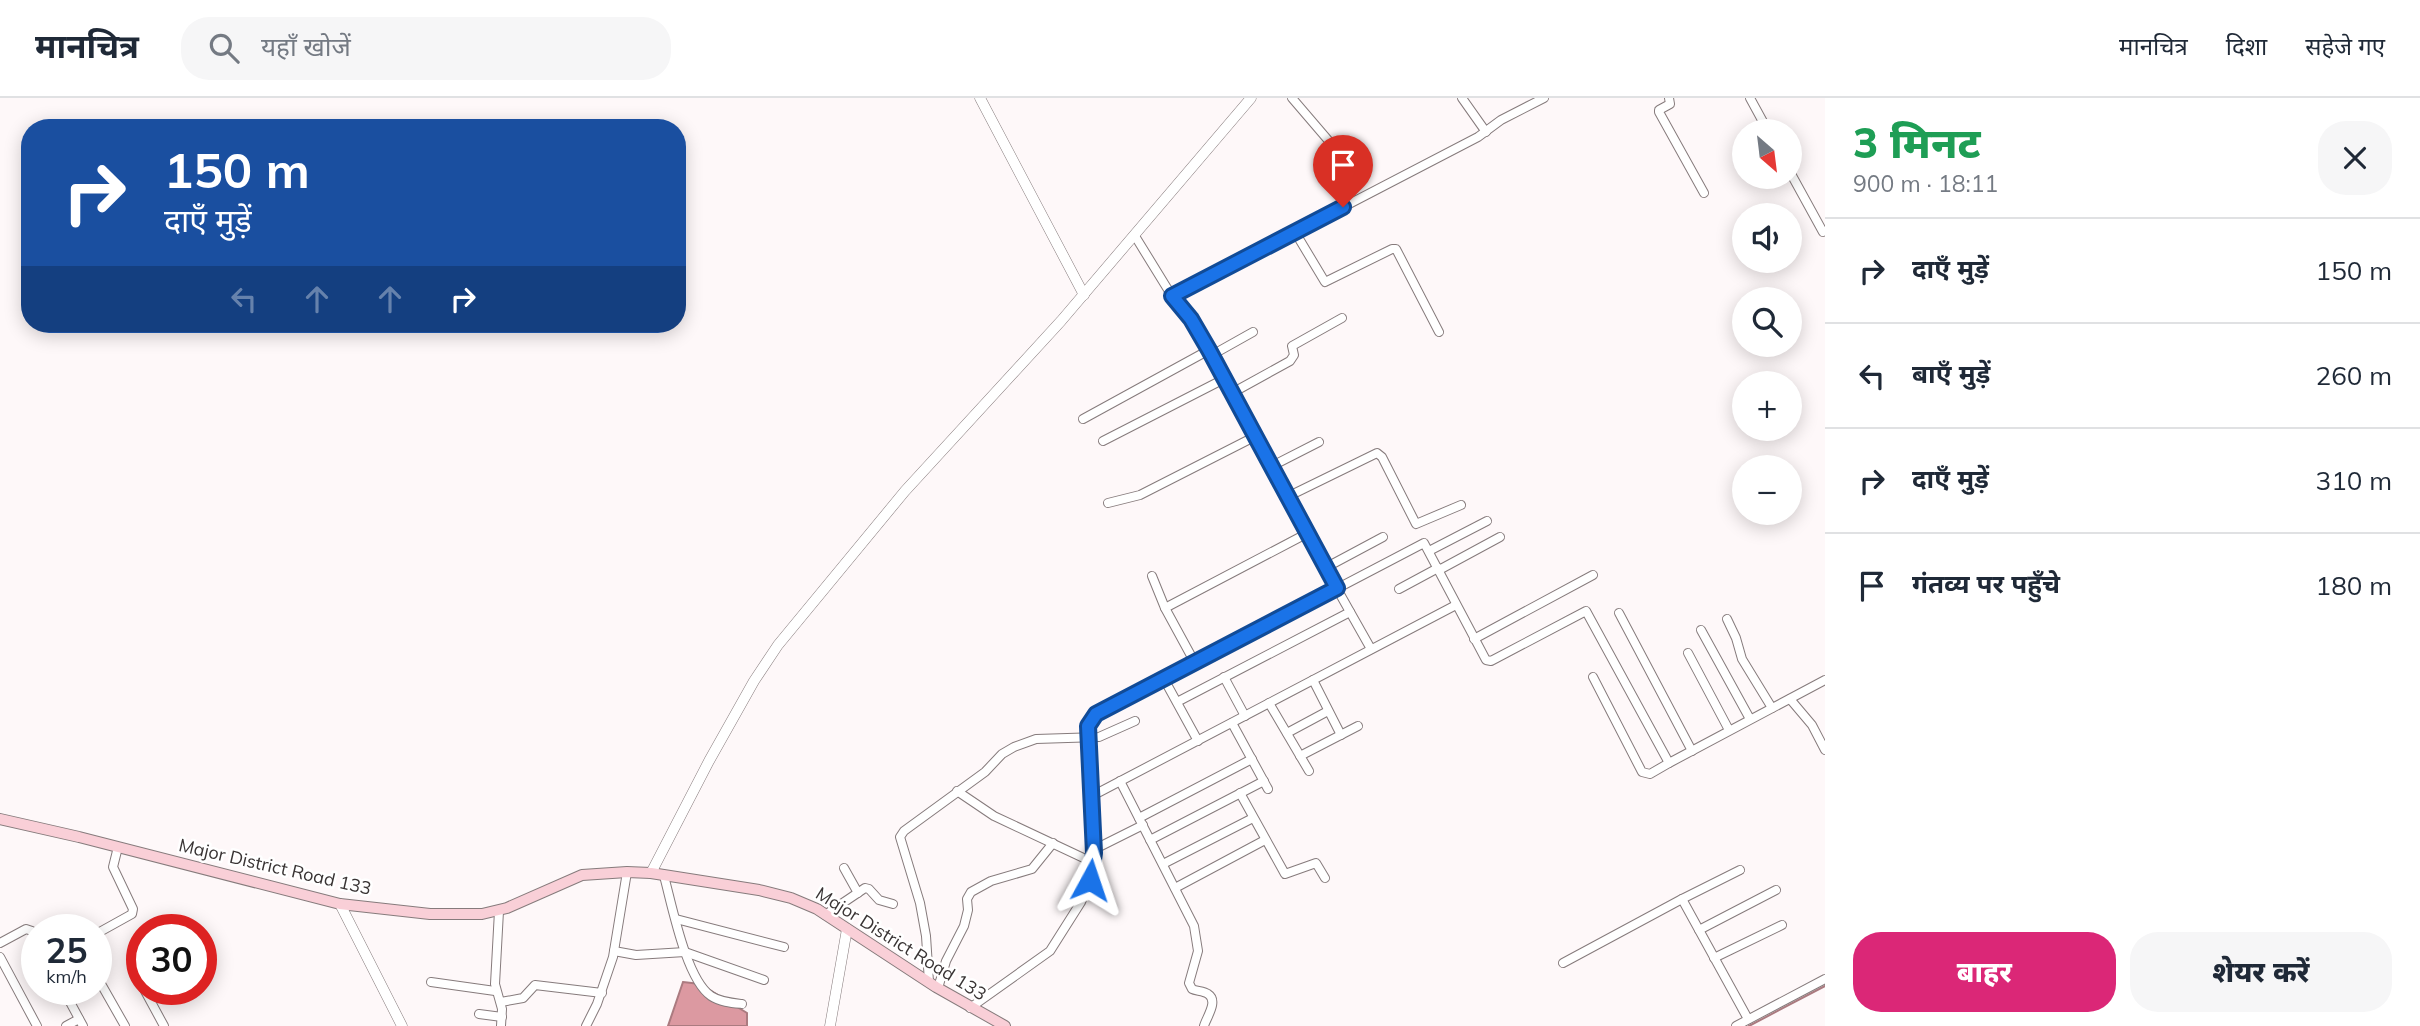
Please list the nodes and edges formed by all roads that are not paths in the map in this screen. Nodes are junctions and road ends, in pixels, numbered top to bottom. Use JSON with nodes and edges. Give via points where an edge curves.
{"nodes":[{"id":1,"x":980,"y":98,"type":"edge"},
{"id":2,"x":1251,"y":98,"type":"edge"},
{"id":3,"x":1293,"y":98,"type":"edge"},
{"id":4,"x":1462,"y":98,"type":"edge"},
{"id":5,"x":1544,"y":98,"type":"edge"},
{"id":6,"x":1669,"y":98,"type":"edge"},
{"id":7,"x":1750,"y":98,"type":"edge"},
{"id":8,"x":1761,"y":119,"type":"edge"},
{"id":9,"x":1486,"y":132,"type":"junction"},
{"id":10,"x":1346,"y":168,"type":"dead end"},
{"id":11,"x":1799,"y":189,"type":"edge"},
{"id":12,"x":1704,"y":193,"type":"dead end"},
{"id":13,"x":1295,"y":232,"type":"junction"},
{"id":14,"x":1823,"y":232,"type":"dead end"},
{"id":15,"x":1135,"y":236,"type":"junction"},
{"id":16,"x":1084,"y":295,"type":"junction"},
{"id":17,"x":1172,"y":296,"type":"junction"},
{"id":18,"x":1342,"y":318,"type":"dead end"},
{"id":19,"x":1253,"y":332,"type":"dead end"},
{"id":20,"x":1439,"y":332,"type":"dead end"},
{"id":21,"x":1211,"y":352,"type":"junction"},
{"id":22,"x":1224,"y":379,"type":"junction"},
{"id":23,"x":1232,"y":393,"type":"junction"},
{"id":24,"x":1083,"y":419,"type":"dead end"},
{"id":25,"x":1254,"y":437,"type":"junction"},
{"id":26,"x":1103,"y":441,"type":"dead end"},
{"id":27,"x":1319,"y":442,"type":"dead end"},
{"id":28,"x":1270,"y":467,"type":"junction"},
{"id":29,"x":1287,"y":497,"type":"junction"},
{"id":30,"x":1108,"y":503,"type":"dead end"},
{"id":31,"x":1461,"y":505,"type":"dead end"},
{"id":32,"x":1488,"y":521,"type":"dead end"},
{"id":33,"x":1306,"y":534,"type":"junction"},
{"id":34,"x":1384,"y":537,"type":"dead end"},
{"id":35,"x":1500,"y":537,"type":"dead end"},
{"id":36,"x":1429,"y":551,"type":"junction"},
{"id":37,"x":1325,"y":568,"type":"junction"},
{"id":38,"x":1438,"y":569,"type":"junction"},
{"id":39,"x":1594,"y":575,"type":"dead end"},
{"id":40,"x":1152,"y":576,"type":"dead end"},
{"id":41,"x":1337,"y":588,"type":"junction"},
{"id":42,"x":1399,"y":589,"type":"dead end"},
{"id":43,"x":1456,"y":605,"type":"junction"},
{"id":44,"x":1165,"y":608,"type":"junction"},
{"id":45,"x":1350,"y":612,"type":"junction"},
{"id":46,"x":1619,"y":613,"type":"dead end"},
{"id":47,"x":1727,"y":619,"type":"dead end"},
{"id":48,"x":1701,"y":630,"type":"dead end"},
{"id":49,"x":1474,"y":639,"type":"junction"},
{"id":50,"x":1371,"y":649,"type":"junction"},
{"id":51,"x":1688,"y":653,"type":"dead end"},
{"id":52,"x":1195,"y":663,"type":"junction"},
{"id":53,"x":1224,"y":677,"type":"junction"},
{"id":54,"x":1593,"y":677,"type":"dead end"},
{"id":55,"x":1164,"y":679,"type":"junction"},
{"id":56,"x":1312,"y":680,"type":"junction"},
{"id":57,"x":1824,"y":684,"type":"edge"},
{"id":58,"x":1790,"y":699,"type":"junction"},
{"id":59,"x":1177,"y":702,"type":"junction"},
{"id":60,"x":1269,"y":703,"type":"junction"},
{"id":61,"x":1772,"y":708,"type":"junction"},
{"id":62,"x":1328,"y":711,"type":"junction"},
{"id":63,"x":1245,"y":716,"type":"junction"},
{"id":64,"x":1750,"y":719,"type":"junction"},
{"id":65,"x":1135,"y":721,"type":"dead end"},
{"id":66,"x":1232,"y":723,"type":"junction"},
{"id":67,"x":1358,"y":726,"type":"dead end"},
{"id":68,"x":1730,"y":730,"type":"junction"},
{"id":69,"x":1287,"y":733,"type":"junction"},
{"id":70,"x":1341,"y":734,"type":"junction"},
{"id":71,"x":1089,"y":738,"type":"junction"},
{"id":72,"x":1198,"y":741,"type":"junction"},
{"id":73,"x":1825,"y":750,"type":"edge"},
{"id":74,"x":1692,"y":751,"type":"junction"},
{"id":75,"x":1300,"y":756,"type":"junction"},
{"id":76,"x":1252,"y":759,"type":"junction"},
{"id":77,"x":1669,"y":763,"type":"junction"},
{"id":78,"x":1309,"y":771,"type":"dead end"},
{"id":79,"x":1121,"y":781,"type":"junction"},
{"id":80,"x":957,"y":791,"type":"junction"},
{"id":81,"x":1240,"y":793,"type":"junction"},
{"id":82,"x":1090,"y":797,"type":"junction"},
{"id":83,"x":1253,"y":818,"type":"junction"},
{"id":84,"x":0,"y":819,"type":"edge"},
{"id":85,"x":1141,"y":822,"type":"junction"},
{"id":86,"x":1150,"y":840,"type":"junction"},
{"id":87,"x":1265,"y":840,"type":"junction"},
{"id":88,"x":1052,"y":843,"type":"junction"},
{"id":89,"x":118,"y":847,"type":"junction"},
{"id":90,"x":1093,"y":850,"type":"junction"},
{"id":91,"x":1092,"y":862,"type":"junction"},
{"id":92,"x":1163,"y":864,"type":"junction"},
{"id":93,"x":844,"y":868,"type":"dead end"},
{"id":94,"x":1740,"y":870,"type":"dead end"},
{"id":95,"x":627,"y":872,"type":"junction"},
{"id":96,"x":651,"y":873,"type":"junction"},
{"id":97,"x":664,"y":876,"type":"junction"},
{"id":98,"x":1325,"y":878,"type":"dead end"},
{"id":99,"x":1175,"y":888,"type":"junction"},
{"id":100,"x":1776,"y":890,"type":"dead end"},
{"id":101,"x":858,"y":893,"type":"junction"},
{"id":102,"x":1682,"y":899,"type":"junction"},
{"id":103,"x":340,"y":904,"type":"junction"},
{"id":104,"x":893,"y":904,"type":"dead end"},
{"id":105,"x":499,"y":911,"type":"junction"},
{"id":106,"x":825,"y":915,"type":"junction"},
{"id":107,"x":676,"y":919,"type":"junction"},
{"id":108,"x":112,"y":925,"type":"edge"},
{"id":109,"x":1782,"y":925,"type":"dead end"},
{"id":110,"x":847,"y":929,"type":"junction"},
{"id":111,"x":1699,"y":930,"type":"junction"},
{"id":112,"x":21,"y":933,"type":"edge"},
{"id":113,"x":0,"y":943,"type":"edge"},
{"id":114,"x":785,"y":947,"type":"dead end"},
{"id":115,"x":614,"y":951,"type":"junction"},
{"id":116,"x":685,"y":952,"type":"junction"},
{"id":117,"x":0,"y":957,"type":"edge"},
{"id":118,"x":1714,"y":958,"type":"junction"},
{"id":119,"x":1563,"y":963,"type":"dead end"},
{"id":120,"x":1825,"y":979,"type":"edge"},
{"id":121,"x":764,"y":980,"type":"dead end"},
{"id":122,"x":431,"y":982,"type":"dead end"},
{"id":123,"x":933,"y":985,"type":"junction"},
{"id":124,"x":495,"y":991,"type":"junction"},
{"id":125,"x":602,"y":993,"type":"junction"},
{"id":126,"x":501,"y":1002,"type":"junction"},
{"id":127,"x":112,"y":1003,"type":"edge"},
{"id":128,"x":742,"y":1004,"type":"dead end"},
{"id":129,"x":71,"y":1005,"type":"edge"},
{"id":130,"x":153,"y":1005,"type":"edge"},
{"id":131,"x":970,"y":1008,"type":"junction"},
{"id":132,"x":479,"y":1014,"type":"dead end"},
{"id":133,"x":396,"y":1015,"type":"junction"},
{"id":134,"x":1748,"y":1019,"type":"junction"},
{"id":135,"x":502,"y":1022,"type":"edge"},
{"id":136,"x":81,"y":1023,"type":"edge"},
{"id":137,"x":37,"y":1026,"type":"edge"},
{"id":138,"x":66,"y":1026,"type":"edge"},
{"id":139,"x":125,"y":1026,"type":"edge"},
{"id":140,"x":164,"y":1026,"type":"edge"},
{"id":141,"x":394,"y":1026,"type":"edge"},
{"id":142,"x":402,"y":1026,"type":"edge"},
{"id":143,"x":586,"y":1026,"type":"edge"},
{"id":144,"x":830,"y":1026,"type":"edge"},
{"id":145,"x":1005,"y":1026,"type":"edge"},
{"id":146,"x":1204,"y":1026,"type":"edge"},
{"id":147,"x":1736,"y":1026,"type":"edge"}],
"edges":[{"from":1,"to":16,"type":"street"},
{"from":2,"to":15,"type":"street"},
{"from":3,"to":10,"type":"street"},
{"from":4,"to":9,"type":"street"},
{"from":5,"to":9,"type":"street"},
{"from":6,"to":12,"type":"street","via":[[1670,104],[1659,112]]},
{"from":7,"to":8,"type":"street"},
{"from":9,"to":13,"type":"street"},
{"from":11,"to":14,"type":"street"},
{"from":13,"to":17,"type":"street"},
{"from":13,"to":20,"type":"street","via":[[1325,282],[1396,249]]},
{"from":15,"to":16,"type":"street"},
{"from":15,"to":17,"type":"street"},
{"from":16,"to":96,"type":"street","via":[[905,491],[778,646],[754,681]]},
{"from":17,"to":21,"type":"street"},
{"from":18,"to":23,"type":"street","via":[[1292,346],[1290,360]]},
{"from":19,"to":21,"type":"street"},
{"from":21,"to":22,"type":"street"},
{"from":21,"to":24,"type":"street"},
{"from":22,"to":23,"type":"street"},
{"from":22,"to":26,"type":"street"},
{"from":23,"to":25,"type":"street"},
{"from":25,"to":28,"type":"street"},
{"from":25,"to":30,"type":"street","via":[[1140,495]]},
{"from":27,"to":28,"type":"street"},
{"from":28,"to":29,"type":"street"},
{"from":29,"to":31,"type":"street","via":[[1377,453],[1416,524]]},
{"from":29,"to":33,"type":"street"},
{"from":32,"to":36,"type":"street"},
{"from":33,"to":37,"type":"street"},
{"from":33,"to":44,"type":"street"},
{"from":34,"to":37,"type":"street"},
{"from":35,"to":38,"type":"street"},
{"from":36,"to":38,"type":"street"},
{"from":36,"to":41,"type":"street","via":[[1422,544]]},
{"from":37,"to":41,"type":"street"},
{"from":38,"to":42,"type":"street"},
{"from":38,"to":43,"type":"street"},
{"from":39,"to":49,"type":"street"},
{"from":40,"to":44,"type":"street"},
{"from":41,"to":45,"type":"street"},
{"from":41,"to":52,"type":"street"},
{"from":43,"to":49,"type":"street"},
{"from":43,"to":50,"type":"street"},
{"from":44,"to":52,"type":"street"},
{"from":45,"to":50,"type":"street"},
{"from":45,"to":53,"type":"street"},
{"from":46,"to":74,"type":"street"},
{"from":47,"to":61,"type":"street","via":[[1742,659]]},
{"from":48,"to":64,"type":"street"},
{"from":49,"to":77,"type":"street","via":[[1491,661],[1586,611]]},
{"from":50,"to":56,"type":"street"},
{"from":51,"to":68,"type":"street"},
{"from":52,"to":55,"type":"street"},
{"from":53,"to":59,"type":"street"},
{"from":53,"to":63,"type":"street"},
{"from":54,"to":77,"type":"street","via":[[1642,772],[1650,774]]},
{"from":55,"to":59,"type":"street"},
{"from":55,"to":71,"type":"street","via":[[1096,714],[1088,726]]},
{"from":56,"to":60,"type":"street"},
{"from":56,"to":62,"type":"street"},
{"from":57,"to":58,"type":"street"},
{"from":58,"to":61,"type":"street"},
{"from":58,"to":73,"type":"street"},
{"from":59,"to":72,"type":"street"},
{"from":60,"to":63,"type":"street"},
{"from":60,"to":69,"type":"street"},
{"from":61,"to":64,"type":"street"},
{"from":62,"to":69,"type":"street"},
{"from":62,"to":70,"type":"street"},
{"from":63,"to":66,"type":"street"},
{"from":64,"to":68,"type":"street"},
{"from":65,"to":71,"type":"street","via":[[1105,736]]},
{"from":66,"to":72,"type":"street"},
{"from":66,"to":76,"type":"street"},
{"from":67,"to":70,"type":"street"},
{"from":68,"to":74,"type":"street"},
{"from":69,"to":75,"type":"street"},
{"from":70,"to":75,"type":"street"},
{"from":71,"to":80,"type":"street","via":[[1036,739],[1014,747]]},
{"from":71,"to":82,"type":"street"},
{"from":72,"to":79,"type":"street"},
{"from":74,"to":77,"type":"street"},
{"from":75,"to":78,"type":"street"},
{"from":76,"to":81,"type":"street","via":[[1266,785]]},
{"from":76,"to":85,"type":"street"},
{"from":79,"to":82,"type":"street"},
{"from":79,"to":85,"type":"street"},
{"from":80,"to":88,"type":"street","via":[[994,816]]},
{"from":80,"to":123,"type":"street","via":[[900,837],[920,903]]},
{"from":81,"to":83,"type":"street"},
{"from":81,"to":86,"type":"street"},
{"from":82,"to":90,"type":"street"},
{"from":83,"to":87,"type":"street"},
{"from":83,"to":92,"type":"street"},
{"from":84,"to":89,"type":"main road","name":"Major District Road 133"},
{"from":85,"to":86,"type":"street"},
{"from":85,"to":90,"type":"street"},
{"from":86,"to":92,"type":"street"},
{"from":87,"to":98,"type":"street","via":[[1285,874],[1316,863]]},
{"from":87,"to":99,"type":"street"},
{"from":88,"to":91,"type":"street"},
{"from":88,"to":123,"type":"street","via":[[1032,869],[971,892],[964,926]]},
{"from":89,"to":103,"type":"main road","name":"Major District Road 133"},
{"from":89,"to":108,"type":"street","via":[[113,867],[133,909]]},
{"from":90,"to":91,"type":"street"},
{"from":91,"to":131,"type":"street","via":[[1081,902],[1050,951]]},
{"from":92,"to":99,"type":"street"},
{"from":93,"to":101,"type":"street"},
{"from":94,"to":102,"type":"street"},
{"from":95,"to":96,"type":"main road","name":"Major District Road 133"},
{"from":95,"to":105,"type":"main road","name":"Major District Road 133","via":[[582,876]]},
{"from":95,"to":115,"type":"street"},
{"from":96,"to":97,"type":"main road","name":"Major District Road 133"},
{"from":97,"to":106,"type":"main road","name":"Major District Road 133","via":[[773,893]]},
{"from":97,"to":107,"type":"street"},
{"from":99,"to":146,"type":"street","via":[[1197,937],[1189,983],[1212,998]]},
{"from":100,"to":111,"type":"street"},
{"from":101,"to":104,"type":"street","via":[[869,888],[879,900]]},
{"from":101,"to":106,"type":"street"},
{"from":102,"to":111,"type":"street"},
{"from":102,"to":119,"type":"street"},
{"from":103,"to":105,"type":"main road","name":"Major District Road 133","via":[[430,914]]},
{"from":103,"to":133,"type":"street"},
{"from":105,"to":124,"type":"street"},
{"from":106,"to":110,"type":"main road","name":"Major District Road 133"},
{"from":107,"to":114,"type":"street"},
{"from":107,"to":116,"type":"street"},
{"from":109,"to":118,"type":"street"},
{"from":110,"to":123,"type":"main road","name":"Major District Road 133"},
{"from":110,"to":144,"type":"street"},
{"from":111,"to":118,"type":"street"},
{"from":112,"to":113,"type":"street"},
{"from":115,"to":116,"type":"street","via":[[636,955]]},
{"from":115,"to":125,"type":"street"},
{"from":116,"to":121,"type":"street"},
{"from":116,"to":128,"type":"street","via":[[707,993]]},
{"from":117,"to":137,"type":"street"},
{"from":118,"to":134,"type":"street"},
{"from":120,"to":134,"type":"street"},
{"from":122,"to":124,"type":"street"},
{"from":123,"to":131,"type":"main road","name":"Major District Road 133"},
{"from":124,"to":126,"type":"street"},
{"from":125,"to":126,"type":"street","via":[[535,985],[523,998]]},
{"from":125,"to":143,"type":"street"},
{"from":126,"to":135,"type":"street"},
{"from":127,"to":139,"type":"street"},
{"from":129,"to":136,"type":"street"},
{"from":130,"to":140,"type":"street"},
{"from":131,"to":145,"type":"main road","name":"Major District Road 133"},
{"from":132,"to":135,"type":"street"},
{"from":133,"to":141,"type":"street"},
{"from":133,"to":142,"type":"street"},
{"from":134,"to":147,"type":"street"},
{"from":136,"to":138,"type":"street"}]}
